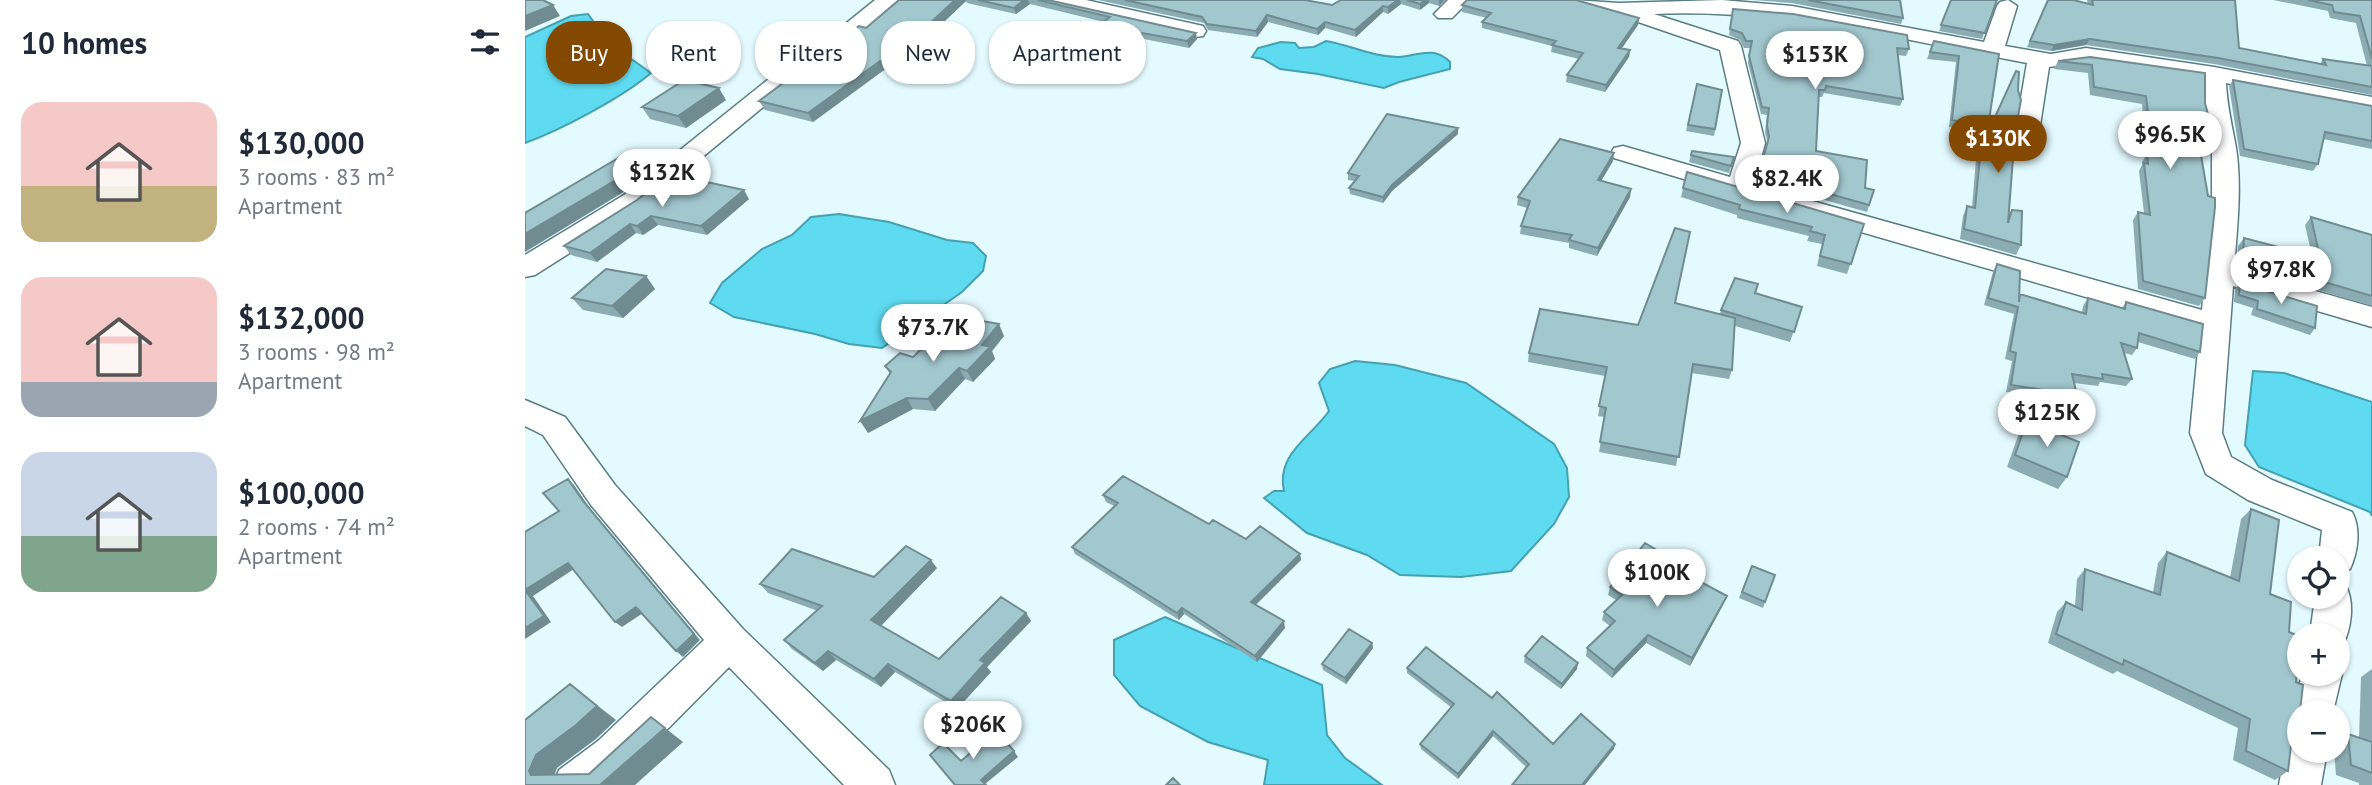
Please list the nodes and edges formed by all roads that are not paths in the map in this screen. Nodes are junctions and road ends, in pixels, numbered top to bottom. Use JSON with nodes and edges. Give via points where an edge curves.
{"nodes":[{"id":1,"x":888,"y":0,"type":"edge"},
{"id":2,"x":1058,"y":0,"type":"edge"},
{"id":3,"x":1583,"y":0,"type":"edge"},
{"id":4,"x":1617,"y":6,"type":"edge"},
{"id":5,"x":1800,"y":6,"type":"edge"},
{"id":6,"x":2007,"y":6,"type":"dead end"},
{"id":7,"x":1195,"y":31,"type":"edge"},
{"id":8,"x":1992,"y":50,"type":"junction"},
{"id":9,"x":2039,"y":59,"type":"junction"},
{"id":10,"x":2214,"y":74,"type":"junction"},
{"id":11,"x":2370,"y":109,"type":"edge"},
{"id":12,"x":2025,"y":145,"type":"dead end"},
{"id":13,"x":1623,"y":153,"type":"dead end"},
{"id":14,"x":1739,"y":188,"type":"junction"},
{"id":15,"x":525,"y":268,"type":"edge"},
{"id":16,"x":2220,"y":274,"type":"junction"},
{"id":17,"x":2372,"y":317,"type":"edge"},
{"id":18,"x":2216,"y":324,"type":"junction"},
{"id":19,"x":525,"y":412,"type":"edge"},
{"id":20,"x":2338,"y":546,"type":"edge"},
{"id":21,"x":729,"y":641,"type":"junction"},
{"id":22,"x":2304,"y":763,"type":"edge"},
{"id":23,"x":574,"y":785,"type":"edge"},
{"id":24,"x":874,"y":785,"type":"edge"},
{"id":25,"x":2300,"y":785,"type":"edge"}],
"edges":[{"from":1,"to":15,"type":"street","via":[[633,201]]},
{"from":2,"to":7,"type":"street"},
{"from":3,"to":4,"type":"street"},
{"from":4,"to":5,"type":"street"},
{"from":4,"to":14,"type":"street","via":[[1730,46],[1753,143]]},
{"from":5,"to":8,"type":"street"},
{"from":6,"to":8,"type":"street"},
{"from":8,"to":9,"type":"street"},
{"from":9,"to":10,"type":"street","via":[[2086,55]]},
{"from":9,"to":12,"type":"street"},
{"from":10,"to":11,"type":"street"},
{"from":10,"to":16,"type":"street","via":[[2215,110],[2224,149]]},
{"from":13,"to":14,"type":"street"},
{"from":14,"to":18,"type":"street"},
{"from":16,"to":17,"type":"street"},
{"from":16,"to":18,"type":"street"},
{"from":18,"to":20,"type":"street","via":[[2206,433],[2218,466],[2260,490],[2340,522]]},
{"from":19,"to":21,"type":"street","via":[[554,426],[603,495]]},
{"from":21,"to":23,"type":"street","via":[[613,755]]},
{"from":21,"to":24,"type":"street"},
{"from":22,"to":25,"type":"street"}]}
